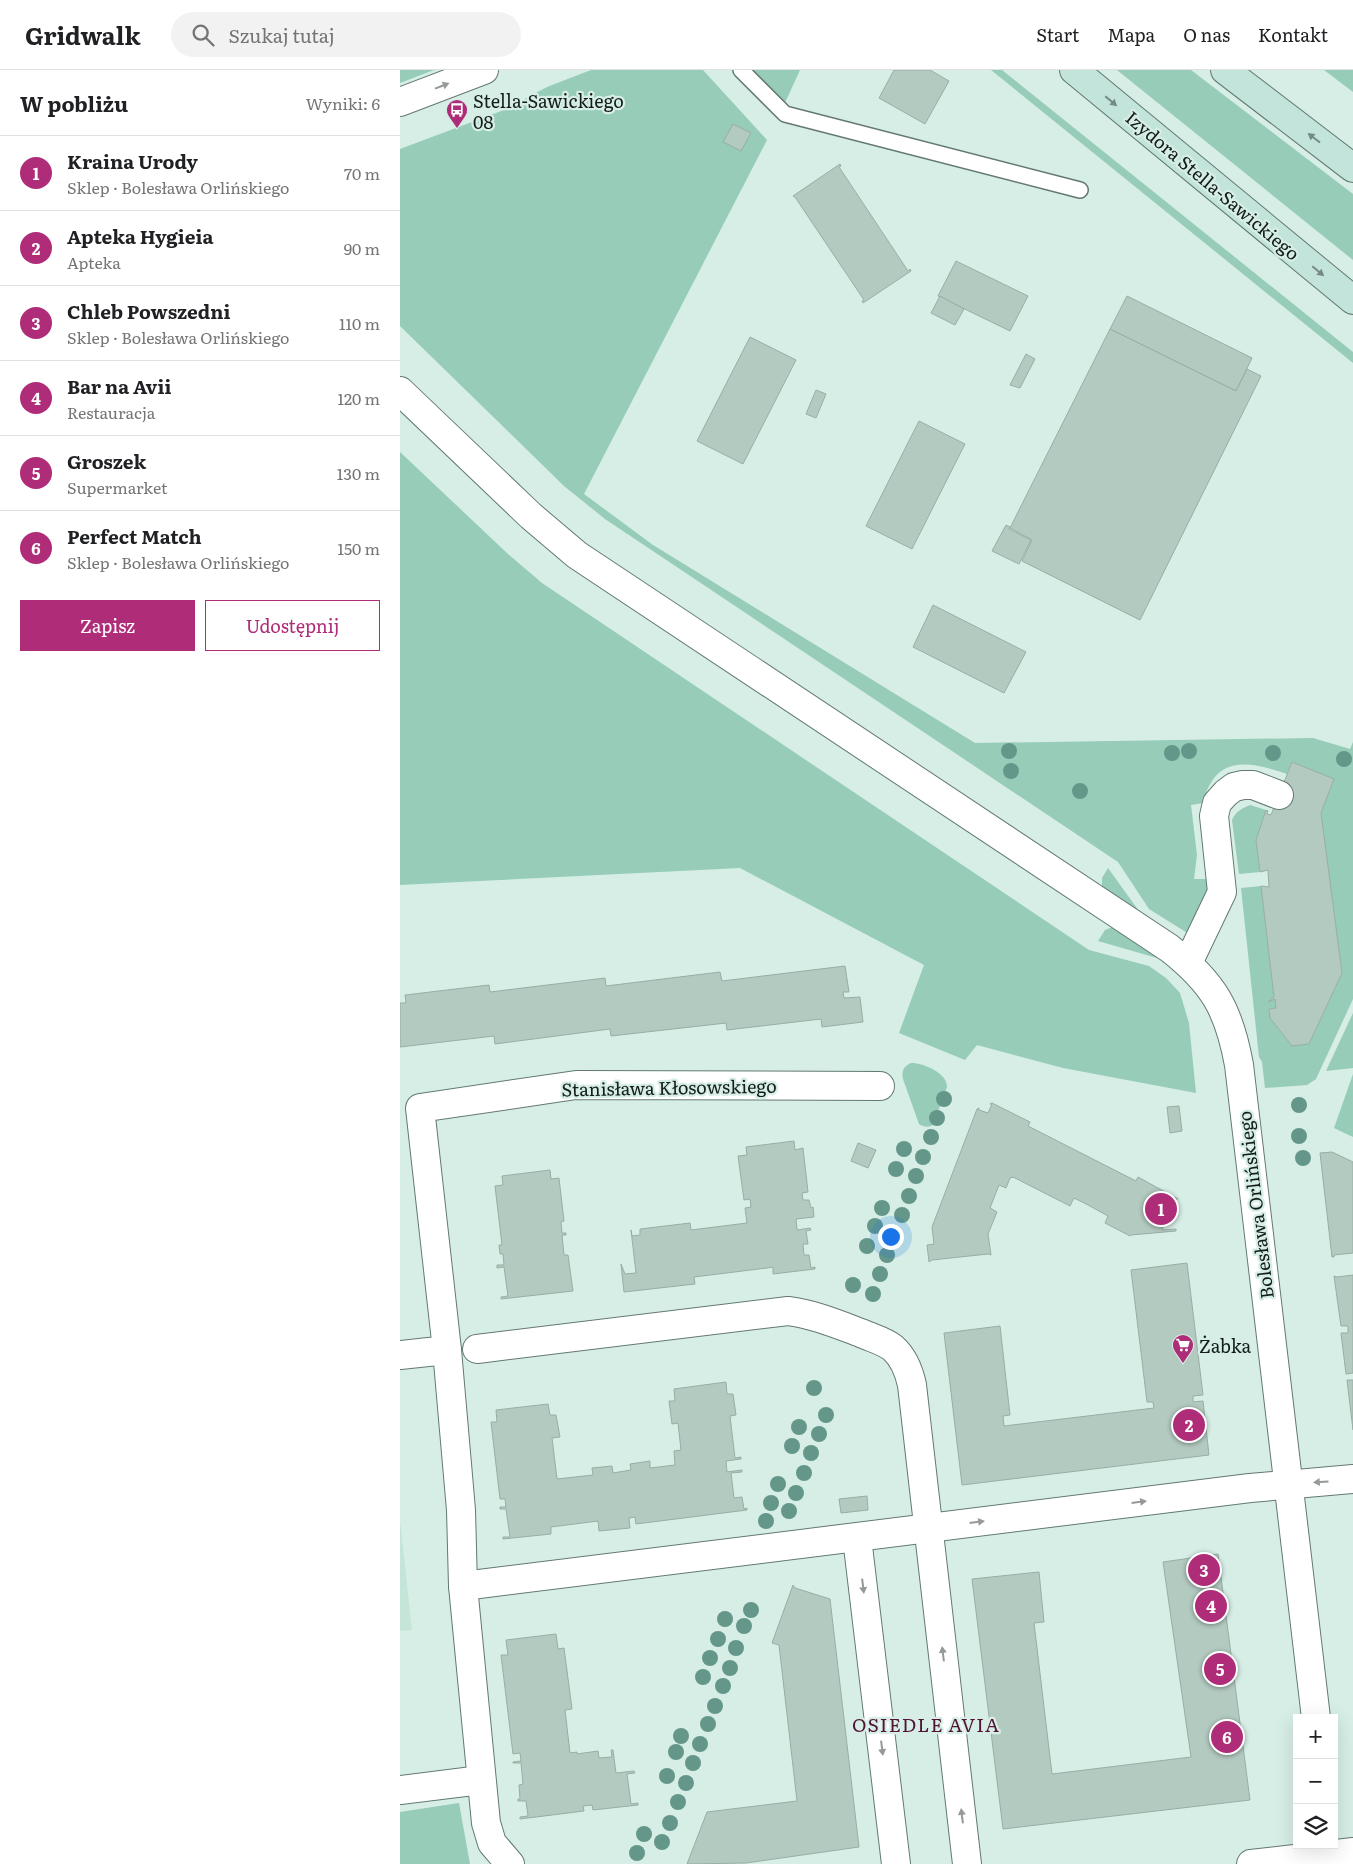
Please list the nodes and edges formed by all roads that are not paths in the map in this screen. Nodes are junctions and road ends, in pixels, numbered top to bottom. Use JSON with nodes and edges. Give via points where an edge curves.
{"nodes":[{"id":1,"x":484,"y":70,"type":"edge"},
{"id":2,"x":740,"y":70,"type":"edge"},
{"id":3,"x":1074,"y":70,"type":"edge"},
{"id":4,"x":1225,"y":70,"type":"edge"},
{"id":5,"x":400,"y":102,"type":"edge"},
{"id":6,"x":1353,"y":168,"type":"edge"},
{"id":7,"x":1080,"y":190,"type":"dead end"},
{"id":8,"x":1353,"y":300,"type":"edge"},
{"id":9,"x":400,"y":391,"type":"edge"},
{"id":10,"x":1279,"y":795,"type":"dead end"},
{"id":11,"x":1179,"y":956,"type":"junction"},
{"id":12,"x":880,"y":1086,"type":"dead end"},
{"id":13,"x":477,"y":1349,"type":"dead end"},
{"id":14,"x":447,"y":1350,"type":"junction"},
{"id":15,"x":400,"y":1356,"type":"edge"},
{"id":16,"x":1353,"y":1479,"type":"edge"},
{"id":17,"x":1288,"y":1484,"type":"junction"},
{"id":18,"x":929,"y":1528,"type":"junction"},
{"id":19,"x":857,"y":1538,"type":"junction"},
{"id":20,"x":463,"y":1586,"type":"junction"},
{"id":21,"x":1316,"y":1714,"type":"edge"},
{"id":22,"x":481,"y":1780,"type":"junction"},
{"id":23,"x":400,"y":1790,"type":"edge"},
{"id":24,"x":1337,"y":1854,"type":"edge"},
{"id":25,"x":510,"y":1864,"type":"edge"},
{"id":26,"x":896,"y":1864,"type":"edge"},
{"id":27,"x":967,"y":1864,"type":"edge"},
{"id":28,"x":1251,"y":1864,"type":"edge"}],
"edges":[{"from":5,"to":1,"type":"street","one_way":true},
{"from":2,"to":7,"type":"lane","via":[[785,114]]},
{"from":3,"to":8,"type":"main road","name":"Izydora Stella-Sawickiego","one_way":true},
{"from":6,"to":4,"type":"main road","one_way":true},
{"from":9,"to":11,"type":"street","name":"Bolesława Orlińskiego","via":[[577,555]]},
{"from":10,"to":11,"type":"street","via":[[1253,785],[1243,785],[1234,787],[1217,803],[1214,816],[1222,892]]},
{"from":11,"to":17,"type":"street","name":"Bolesława Orlińskiego","via":[[1211,989],[1224,1011],[1239,1065]]},
{"from":12,"to":14,"type":"street","name":"Stanisława Kłosowskiego","via":[[576,1085],[420,1108]]},
{"from":13,"to":18,"type":"street","via":[[788,1311],[806,1313],[860,1333],[892,1348],[907,1368],[912,1385]]},
{"from":14,"to":15,"type":"street"},
{"from":14,"to":20,"type":"street","via":[[462,1510]]},
{"from":16,"to":17,"type":"street","one_way":true},
{"from":18,"to":17,"type":"street","one_way":true},
{"from":17,"to":21,"type":"street","name":"Bolesława Orlińskiego"},
{"from":18,"to":19,"type":"street"},
{"from":27,"to":18,"type":"street","one_way":true},
{"from":19,"to":20,"type":"street"},
{"from":19,"to":26,"type":"street","one_way":true},
{"from":20,"to":22,"type":"street"},
{"from":22,"to":23,"type":"street"},
{"from":22,"to":25,"type":"street","via":[[492,1843]]},
{"from":24,"to":28,"type":"street"}]}
